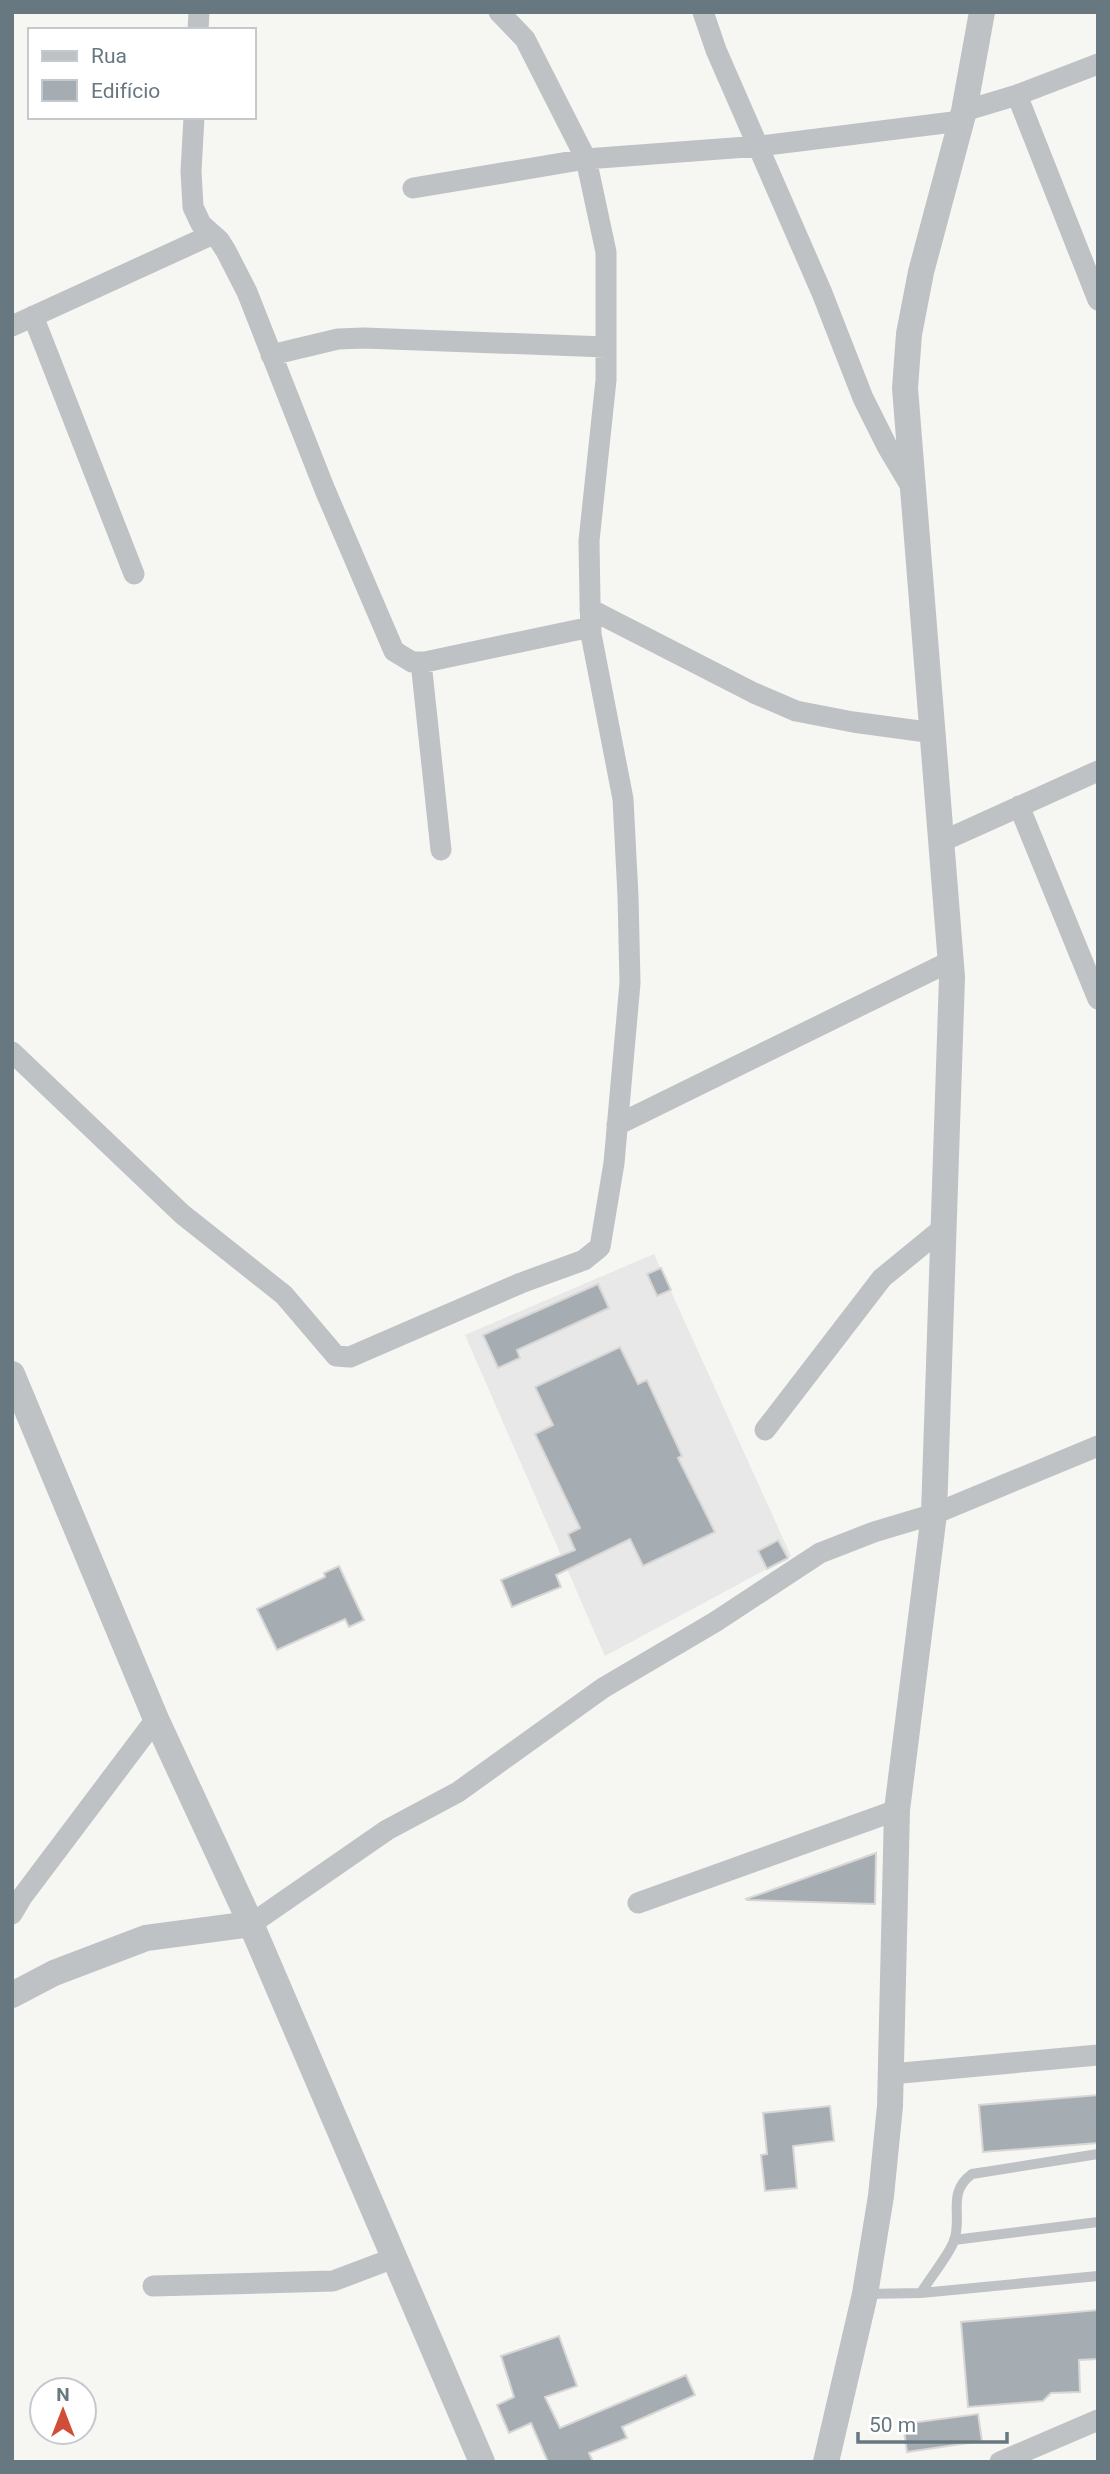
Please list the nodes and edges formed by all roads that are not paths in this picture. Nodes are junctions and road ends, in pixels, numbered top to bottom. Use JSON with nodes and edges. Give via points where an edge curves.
{"nodes":[{"id":1,"x":703,"y":12,"type":"edge"},
{"id":2,"x":982,"y":12,"type":"edge"},
{"id":3,"x":504,"y":15,"type":"edge"},
{"id":4,"x":1098,"y":64,"type":"edge"},
{"id":5,"x":1017,"y":95,"type":"junction"},
{"id":6,"x":963,"y":116,"type":"junction"},
{"id":7,"x":194,"y":119,"type":"edge"},
{"id":8,"x":760,"y":146,"type":"junction"},
{"id":9,"x":586,"y":159,"type":"junction"},
{"id":10,"x":413,"y":188,"type":"dead end"},
{"id":11,"x":211,"y":235,"type":"junction"},
{"id":12,"x":1098,"y":300,"type":"edge"},
{"id":13,"x":33,"y":316,"type":"junction"},
{"id":14,"x":12,"y":326,"type":"edge"},
{"id":15,"x":606,"y":347,"type":"junction"},
{"id":16,"x":271,"y":355,"type":"junction"},
{"id":17,"x":914,"y":491,"type":"junction"},
{"id":18,"x":134,"y":574,"type":"dead end"},
{"id":19,"x":590,"y":618,"type":"junction"},
{"id":20,"x":421,"y":662,"type":"junction"},
{"id":21,"x":934,"y":733,"type":"junction"},
{"id":22,"x":1098,"y":771,"type":"edge"},
{"id":23,"x":1019,"y":806,"type":"junction"},
{"id":24,"x":943,"y":841,"type":"junction"},
{"id":25,"x":441,"y":850,"type":"dead end"},
{"id":26,"x":951,"y":961,"type":"junction"},
{"id":27,"x":1098,"y":999,"type":"edge"},
{"id":28,"x":12,"y":1052,"type":"edge"},
{"id":29,"x":617,"y":1125,"type":"junction"},
{"id":30,"x":943,"y":1228,"type":"junction"},
{"id":31,"x":12,"y":1374,"type":"edge"},
{"id":32,"x":765,"y":1430,"type":"dead end"},
{"id":33,"x":1098,"y":1446,"type":"edge"},
{"id":34,"x":934,"y":1514,"type":"junction"},
{"id":35,"x":156,"y":1718,"type":"junction"},
{"id":36,"x":897,"y":1810,"type":"junction"},
{"id":37,"x":638,"y":1903,"type":"dead end"},
{"id":38,"x":12,"y":1914,"type":"edge"},
{"id":39,"x":251,"y":1923,"type":"junction"},
{"id":40,"x":12,"y":1995,"type":"edge"},
{"id":41,"x":1098,"y":2055,"type":"edge"},
{"id":42,"x":891,"y":2074,"type":"junction"},
{"id":43,"x":1098,"y":2154,"type":"edge"},
{"id":44,"x":1098,"y":2222,"type":"edge"},
{"id":45,"x":954,"y":2240,"type":"junction"},
{"id":46,"x":394,"y":2258,"type":"junction"},
{"id":47,"x":1098,"y":2276,"type":"edge"},
{"id":48,"x":153,"y":2286,"type":"dead end"},
{"id":49,"x":921,"y":2293,"type":"junction"},
{"id":50,"x":865,"y":2294,"type":"junction"},
{"id":51,"x":1098,"y":2420,"type":"edge"},
{"id":52,"x":478,"y":2460,"type":"edge"},
{"id":53,"x":826,"y":2462,"type":"edge"},
{"id":54,"x":1000,"y":2462,"type":"edge"}],
"edges":[{"from":1,"to":8,"type":"street"},
{"from":2,"to":6,"type":"street"},
{"from":3,"to":9,"type":"street","via":[[525,39]]},
{"from":4,"to":5,"type":"street"},
{"from":5,"to":6,"type":"street"},
{"from":5,"to":12,"type":"street"},
{"from":6,"to":8,"type":"street"},
{"from":6,"to":17,"type":"street","via":[[909,334],[905,388]]},
{"from":7,"to":11,"type":"street","via":[[193,207]]},
{"from":8,"to":9,"type":"street"},
{"from":8,"to":17,"type":"street","via":[[863,398]]},
{"from":9,"to":10,"type":"street"},
{"from":9,"to":15,"type":"street","via":[[606,252]]},
{"from":11,"to":13,"type":"street"},
{"from":11,"to":16,"type":"street","via":[[219,240],[242,282]]},
{"from":13,"to":14,"type":"street"},
{"from":13,"to":18,"type":"street"},
{"from":15,"to":16,"type":"street","via":[[364,338],[338,339]]},
{"from":15,"to":19,"type":"street","via":[[589,541]]},
{"from":16,"to":20,"type":"street","via":[[394,651],[404,659]]},
{"from":17,"to":21,"type":"street"},
{"from":19,"to":20,"type":"street"},
{"from":19,"to":21,"type":"street","via":[[796,711]]},
{"from":19,"to":29,"type":"street","via":[[623,799],[628,883],[630,984]]},
{"from":20,"to":25,"type":"street"},
{"from":21,"to":24,"type":"street"},
{"from":22,"to":23,"type":"street"},
{"from":23,"to":24,"type":"street"},
{"from":23,"to":27,"type":"street"},
{"from":24,"to":26,"type":"street"},
{"from":26,"to":29,"type":"street"},
{"from":26,"to":30,"type":"street"},
{"from":28,"to":29,"type":"street","via":[[182,1214],[284,1295],[329,1350],[343,1357],[584,1260],[600,1247]]},
{"from":30,"to":32,"type":"street","via":[[882,1278]]},
{"from":30,"to":34,"type":"street"},
{"from":31,"to":35,"type":"street"},
{"from":33,"to":34,"type":"street"},
{"from":34,"to":36,"type":"street"},
{"from":34,"to":39,"type":"street","via":[[820,1553],[603,1688],[458,1792],[387,1830]]},
{"from":35,"to":38,"type":"street"},
{"from":35,"to":39,"type":"street"},
{"from":36,"to":37,"type":"street"},
{"from":36,"to":42,"type":"street"},
{"from":39,"to":40,"type":"street","via":[[146,1938],[54,1973]]},
{"from":39,"to":46,"type":"street"},
{"from":41,"to":42,"type":"street"},
{"from":42,"to":50,"type":"street","via":[[881,2196]]},
{"from":43,"to":45,"type":"lane","via":[[972,2174],[958,2189]]},
{"from":44,"to":45,"type":"lane"},
{"from":45,"to":49,"type":"lane"},
{"from":46,"to":48,"type":"street","via":[[333,2281]]},
{"from":46,"to":52,"type":"street"},
{"from":47,"to":49,"type":"lane"},
{"from":49,"to":50,"type":"lane"},
{"from":50,"to":53,"type":"street"},
{"from":51,"to":54,"type":"street"}]}
